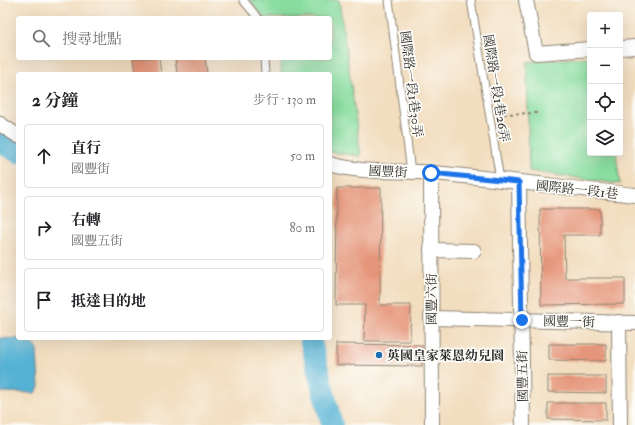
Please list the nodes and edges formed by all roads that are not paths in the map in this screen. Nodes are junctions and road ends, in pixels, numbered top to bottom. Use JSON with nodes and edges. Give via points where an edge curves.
{"nodes":[{"id":1,"x":243,"y":0,"type":"edge"},
{"id":2,"x":389,"y":0,"type":"edge"},
{"id":3,"x":471,"y":0,"type":"edge"},
{"id":4,"x":526,"y":0,"type":"edge"},
{"id":5,"x":256,"y":16,"type":"edge"},
{"id":6,"x":635,"y":47,"type":"edge"},
{"id":7,"x":623,"y":48,"type":"edge"},
{"id":8,"x":587,"y":49,"type":"edge"},
{"id":9,"x":264,"y":60,"type":"edge"},
{"id":10,"x":265,"y":72,"type":"edge"},
{"id":11,"x":0,"y":124,"type":"edge"},
{"id":12,"x":16,"y":135,"type":"edge"},
{"id":13,"x":332,"y":164,"type":"edge"},
{"id":14,"x":411,"y":172,"type":"junction"},
{"id":15,"x":431,"y":173,"type":"junction"},
{"id":16,"x":500,"y":180,"type":"junction"},
{"id":17,"x":519,"y":182,"type":"junction"},
{"id":18,"x":635,"y":195,"type":"edge"},
{"id":19,"x":431,"y":250,"type":"junction"},
{"id":20,"x":474,"y":251,"type":"dead end"},
{"id":21,"x":431,"y":318,"type":"junction"},
{"id":22,"x":522,"y":320,"type":"junction"},
{"id":23,"x":619,"y":322,"type":"junction"},
{"id":24,"x":635,"y":323,"type":"edge"},
{"id":25,"x":432,"y":425,"type":"edge"},
{"id":26,"x":523,"y":425,"type":"edge"},
{"id":27,"x":620,"y":425,"type":"edge"}],
"edges":[{"from":1,"to":5,"type":"lane"},
{"from":2,"to":14,"type":"lane","name":"國際路一段1巷30弄"},
{"from":3,"to":16,"type":"lane","name":"國際路一段1巷26弄"},
{"from":4,"to":8,"type":"street","via":[[536,53]]},
{"from":6,"to":7,"type":"street"},
{"from":9,"to":10,"type":"lane"},
{"from":11,"to":12,"type":"street"},
{"from":13,"to":14,"type":"street","name":"國豐街","via":[[358,169]]},
{"from":14,"to":15,"type":"street","name":"國豐街"},
{"from":15,"to":16,"type":"street","name":"國豐街"},
{"from":15,"to":19,"type":"street","name":"國豐六街"},
{"from":16,"to":17,"type":"street","name":"國豐街"},
{"from":17,"to":18,"type":"street","name":"國際路一段1巷"},
{"from":17,"to":22,"type":"street","name":"國豐五街"},
{"from":19,"to":20,"type":"street"},
{"from":19,"to":21,"type":"street","name":"國豐六街"},
{"from":21,"to":22,"type":"street","name":"國豐一街"},
{"from":21,"to":25,"type":"street","name":"國豐六街"},
{"from":22,"to":23,"type":"street","name":"國豐一街"},
{"from":22,"to":26,"type":"street","name":"國豐五街"},
{"from":23,"to":24,"type":"street","name":"國豐一街"},
{"from":23,"to":27,"type":"street"}]}
